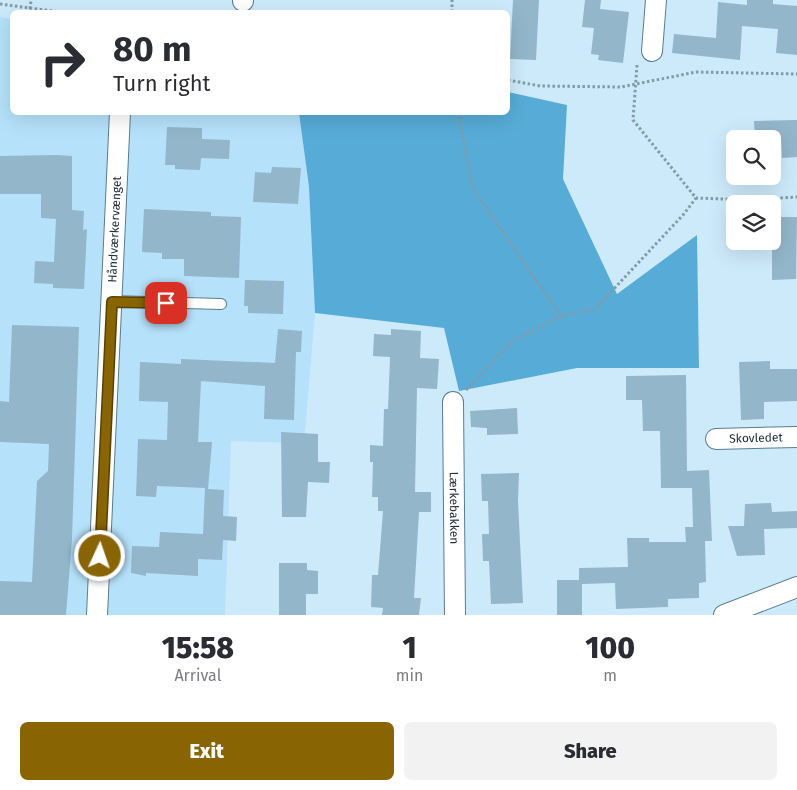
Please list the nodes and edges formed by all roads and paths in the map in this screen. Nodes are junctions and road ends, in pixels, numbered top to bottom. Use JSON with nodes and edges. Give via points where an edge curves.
{"nodes":[{"id":1,"x":31,"y":0,"type":"edge"},
{"id":2,"x":656,"y":0,"type":"edge"},
{"id":3,"x":0,"y":4,"type":"edge"},
{"id":4,"x":30,"y":9,"type":"junction"},
{"id":5,"x":40,"y":10,"type":"edge"},
{"id":6,"x":652,"y":51,"type":"dead end"},
{"id":7,"x":797,"y":74,"type":"edge"},
{"id":8,"x":510,"y":80,"type":"edge"},
{"id":9,"x":634,"y":84,"type":"junction"},
{"id":10,"x":120,"y":115,"type":"edge"},
{"id":11,"x":459,"y":115,"type":"edge"},
{"id":12,"x":797,"y":197,"type":"edge"},
{"id":13,"x":696,"y":198,"type":"junction"},
{"id":14,"x":112,"y":302,"type":"junction"},
{"id":15,"x":221,"y":304,"type":"dead end"},
{"id":16,"x":561,"y":316,"type":"junction"},
{"id":17,"x":458,"y":399,"type":"joint"},
{"id":18,"x":797,"y":437,"type":"edge"},
{"id":19,"x":716,"y":439,"type":"dead end"},
{"id":20,"x":797,"y":587,"type":"edge"},
{"id":21,"x":729,"y":614,"type":"edge"},
{"id":22,"x":97,"y":615,"type":"edge"},
{"id":23,"x":455,"y":615,"type":"edge"}],
"edges":[{"from":1,"to":4,"type":"path"},
{"from":2,"to":6,"type":"street"},
{"from":3,"to":4,"type":"path"},
{"from":4,"to":5,"type":"path"},
{"from":7,"to":9,"type":"path","via":[[696,72]]},
{"from":8,"to":9,"type":"path","via":[[540,86],[621,87]]},
{"from":9,"to":13,"type":"path","via":[[632,120]]},
{"from":10,"to":14,"type":"street","name":"Håndværkervænget"},
{"from":11,"to":16,"type":"path","via":[[473,188]]},
{"from":12,"to":13,"type":"path","via":[[749,200]]},
{"from":13,"to":16,"type":"path","via":[[595,309]]},
{"from":14,"to":15,"type":"lane"},
{"from":14,"to":22,"type":"street","name":"Håndværkervænget"},
{"from":16,"to":17,"type":"path","via":[[511,342]]},
{"from":17,"to":23,"type":"street","name":"Lærkebakken"},
{"from":18,"to":19,"type":"street","name":"Skovledet"},
{"from":20,"to":21,"type":"street"}]}
